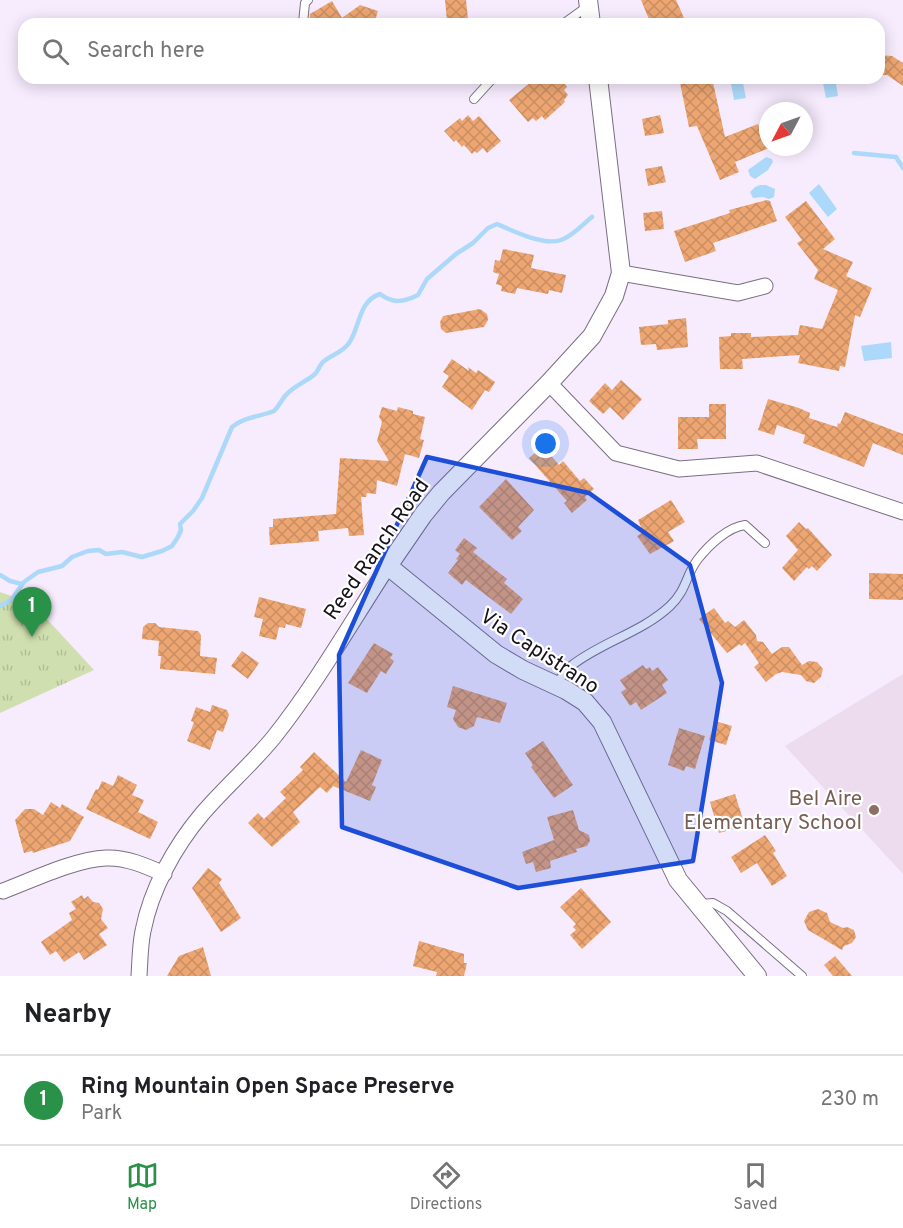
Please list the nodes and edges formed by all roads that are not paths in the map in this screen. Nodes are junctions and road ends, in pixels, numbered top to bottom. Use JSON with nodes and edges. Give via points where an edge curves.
{"nodes":[{"id":1,"x":308,"y":0,"type":"edge"},
{"id":2,"x":589,"y":3,"type":"edge"},
{"id":3,"x":304,"y":18,"type":"edge"},
{"id":4,"x":570,"y":18,"type":"edge"},
{"id":5,"x":590,"y":18,"type":"edge"},
{"id":6,"x":488,"y":84,"type":"edge"},
{"id":7,"x":599,"y":84,"type":"edge"},
{"id":8,"x":474,"y":99,"type":"dead end"},
{"id":9,"x":621,"y":273,"type":"junction"},
{"id":10,"x":765,"y":286,"type":"dead end"},
{"id":11,"x":549,"y":384,"type":"junction"},
{"id":12,"x":903,"y":512,"type":"edge"},
{"id":13,"x":765,"y":543,"type":"dead end"},
{"id":14,"x":388,"y":566,"type":"junction"},
{"id":15,"x":554,"y":685,"type":"junction"},
{"id":16,"x":164,"y":874,"type":"junction"},
{"id":17,"x":3,"y":891,"type":"dead end"},
{"id":18,"x":698,"y":905,"type":"junction"},
{"id":19,"x":139,"y":976,"type":"edge"},
{"id":20,"x":757,"y":976,"type":"edge"},
{"id":21,"x":802,"y":976,"type":"edge"}],
"edges":[{"from":1,"to":3,"type":"lane"},
{"from":2,"to":4,"type":"lane"},
{"from":2,"to":5,"type":"street"},
{"from":6,"to":8,"type":"lane"},
{"from":7,"to":9,"type":"street","name":"Reed Ranch Road"},
{"from":9,"to":10,"type":"street","via":[[738,293]]},
{"from":9,"to":11,"type":"street","name":"Reed Ranch Road","via":[[614,296],[592,336]]},
{"from":11,"to":12,"type":"street","via":[[616,453],[679,469],[757,464]]},
{"from":11,"to":14,"type":"street","name":"Reed Ranch Road","via":[[441,493]]},
{"from":13,"to":15,"type":"lane","via":[[746,525],[735,526],[697,560],[684,590],[671,605],[652,621],[572,666]]},
{"from":14,"to":15,"type":"street","name":"Via Capistrano","via":[[496,654]]},
{"from":14,"to":16,"type":"street","name":"Reed Ranch Road","via":[[273,738],[184,837]]},
{"from":15,"to":18,"type":"street","name":"Via Capistrano","via":[[585,702],[602,722],[678,880]]},
{"from":16,"to":17,"type":"street","via":[[139,863],[107,858],[86,861]]},
{"from":16,"to":19,"type":"street","name":"Reed Ranch Road","via":[[143,929]]},
{"from":18,"to":20,"type":"street","name":"Via Capistrano"},
{"from":18,"to":21,"type":"lane","via":[[713,903],[727,911]]}]}
